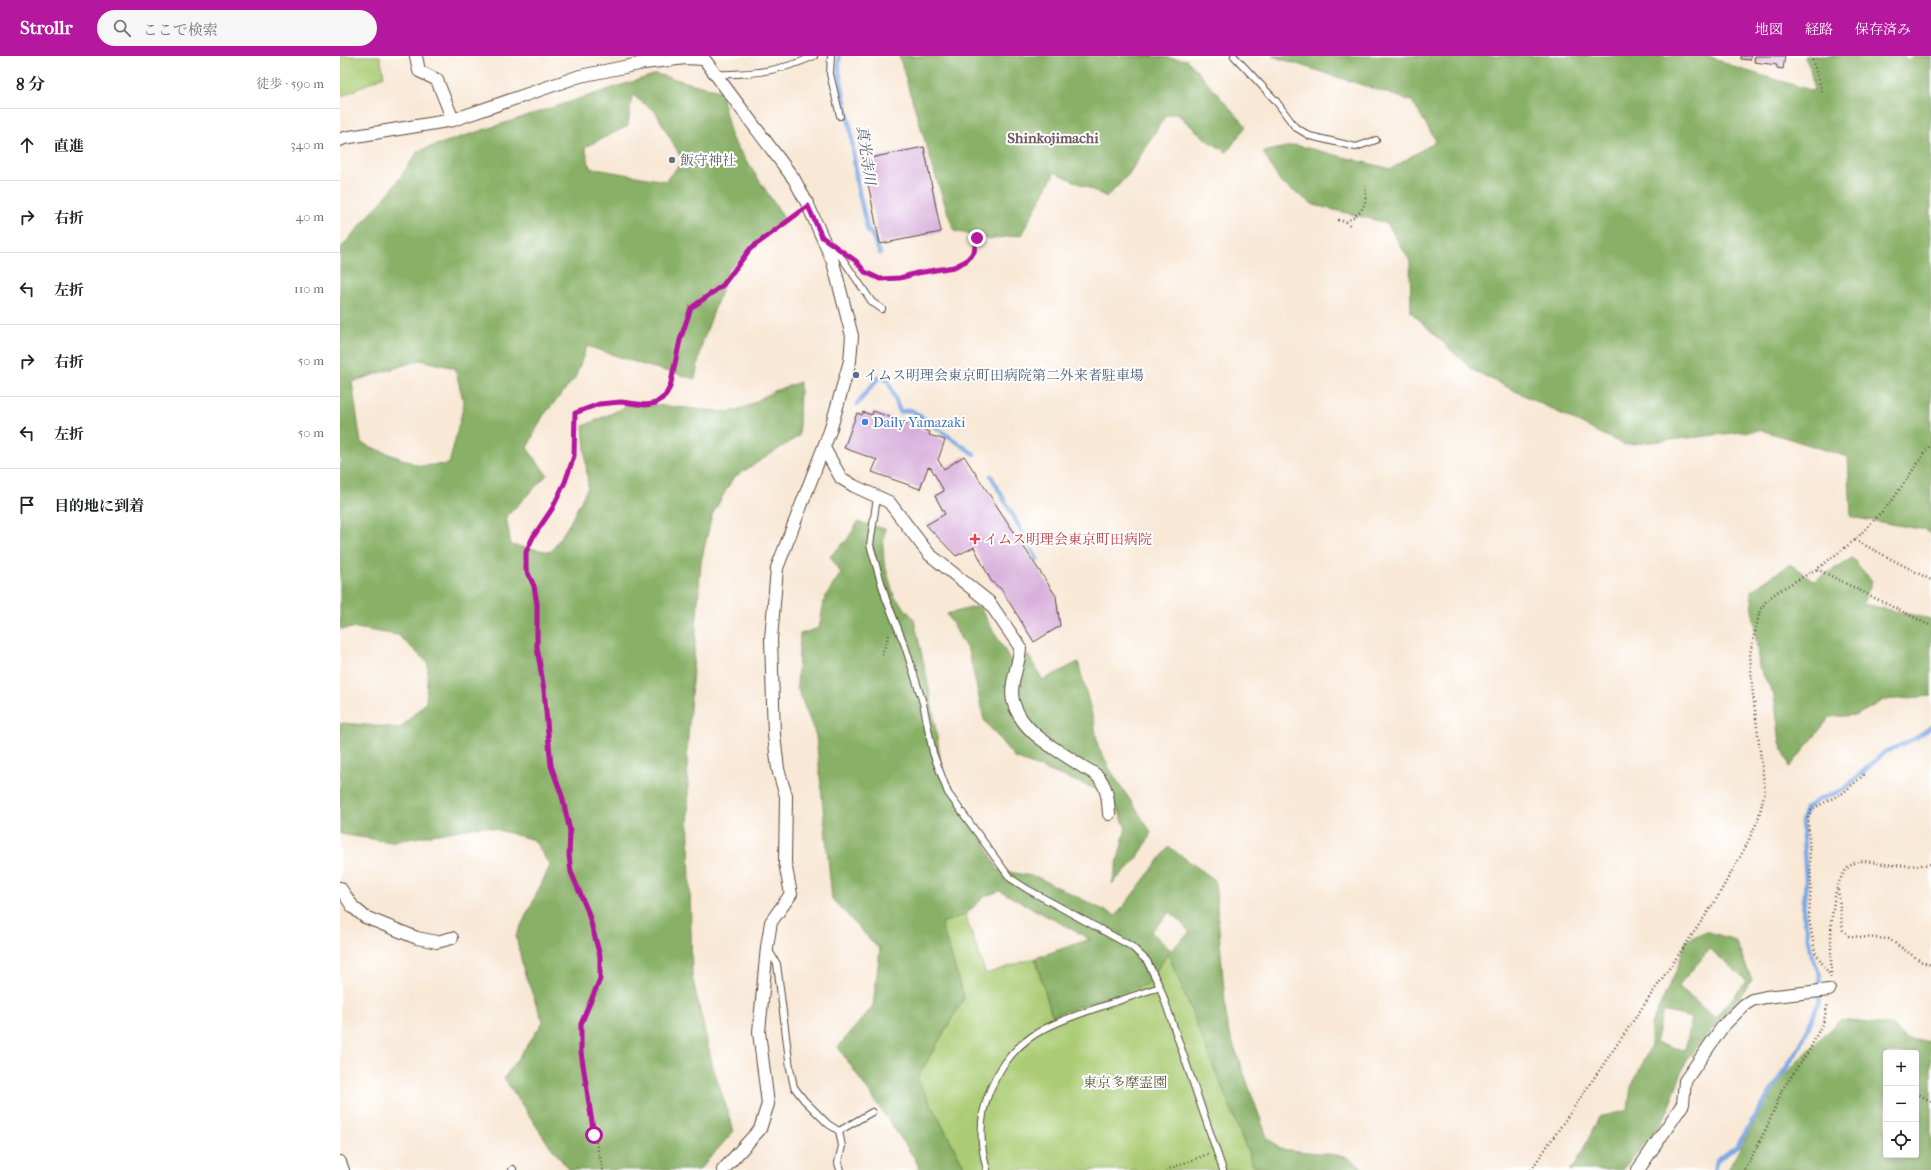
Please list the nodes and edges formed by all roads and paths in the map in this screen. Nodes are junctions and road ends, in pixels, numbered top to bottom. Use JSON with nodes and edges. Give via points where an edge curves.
{"nodes":[{"id":1,"x":416,"y":56,"type":"edge"},
{"id":2,"x":814,"y":56,"type":"edge"},
{"id":3,"x":831,"y":56,"type":"edge"},
{"id":4,"x":1234,"y":56,"type":"edge"},
{"id":5,"x":1811,"y":56,"type":"edge"},
{"id":6,"x":704,"y":57,"type":"edge"},
{"id":7,"x":716,"y":74,"type":"junction"},
{"id":8,"x":1822,"y":91,"type":"dead end"},
{"id":9,"x":840,"y":116,"type":"dead end"},
{"id":10,"x":452,"y":120,"type":"junction"},
{"id":11,"x":340,"y":140,"type":"edge"},
{"id":12,"x":1376,"y":140,"type":"dead end"},
{"id":13,"x":1365,"y":186,"type":"dead end"},
{"id":14,"x":808,"y":206,"type":"junction"},
{"id":15,"x":1338,"y":220,"type":"dead end"},
{"id":16,"x":1346,"y":222,"type":"junction"},
{"id":17,"x":1352,"y":227,"type":"dead end"},
{"id":18,"x":822,"y":237,"type":"junction"},
{"id":19,"x":977,"y":238,"type":"dead end"},
{"id":20,"x":861,"y":267,"type":"dead end"},
{"id":21,"x":882,"y":310,"type":"dead end"},
{"id":22,"x":1931,"y":444,"type":"edge"},
{"id":23,"x":824,"y":448,"type":"junction"},
{"id":24,"x":876,"y":496,"type":"junction"},
{"id":25,"x":1855,"y":540,"type":"junction"},
{"id":26,"x":1817,"y":569,"type":"junction"},
{"id":27,"x":1931,"y":580,"type":"edge"},
{"id":28,"x":894,"y":621,"type":"junction"},
{"id":29,"x":1931,"y":626,"type":"edge"},
{"id":30,"x":882,"y":656,"type":"dead end"},
{"id":31,"x":1866,"y":774,"type":"dead end"},
{"id":32,"x":1109,"y":814,"type":"dead end"},
{"id":33,"x":1931,"y":864,"type":"edge"},
{"id":34,"x":340,"y":888,"type":"edge"},
{"id":35,"x":1838,"y":888,"type":"junction"},
{"id":36,"x":452,"y":938,"type":"dead end"},
{"id":37,"x":768,"y":947,"type":"junction"},
{"id":38,"x":1931,"y":965,"type":"edge"},
{"id":39,"x":1831,"y":978,"type":"junction"},
{"id":40,"x":1160,"y":987,"type":"junction"},
{"id":41,"x":1830,"y":990,"type":"junction"},
{"id":42,"x":1919,"y":1095,"type":"edge"},
{"id":43,"x":1931,"y":1101,"type":"edge"},
{"id":44,"x":872,"y":1112,"type":"dead end"},
{"id":45,"x":839,"y":1131,"type":"junction"},
{"id":46,"x":1216,"y":1151,"type":"junction"},
{"id":47,"x":340,"y":1162,"type":"edge"},
{"id":48,"x":343,"y":1170,"type":"edge"},
{"id":49,"x":603,"y":1170,"type":"edge"},
{"id":50,"x":723,"y":1170,"type":"edge"},
{"id":51,"x":840,"y":1170,"type":"edge"},
{"id":52,"x":987,"y":1170,"type":"edge"},
{"id":53,"x":1166,"y":1170,"type":"edge"},
{"id":54,"x":1223,"y":1170,"type":"edge"},
{"id":55,"x":1531,"y":1170,"type":"edge"},
{"id":56,"x":1638,"y":1170,"type":"edge"},
{"id":57,"x":1745,"y":1170,"type":"edge"}],
"edges":[{"from":1,"to":10,"type":"street","via":[[419,71],[437,80]]},
{"from":2,"to":7,"type":"lane","via":[[784,69],[762,73]]},
{"from":3,"to":9,"type":"lane","via":[[830,74]]},
{"from":4,"to":12,"type":"lane","via":[[1271,95],[1295,128],[1310,136],[1356,147]]},
{"from":5,"to":8,"type":"path"},
{"from":6,"to":7,"type":"street"},
{"from":6,"to":10,"type":"street","via":[[644,63],[580,76]]},
{"from":7,"to":14,"type":"street","via":[[794,179]]},
{"from":10,"to":11,"type":"street"},
{"from":13,"to":16,"type":"path","via":[[1367,198],[1362,209]]},
{"from":14,"to":18,"type":"street"},
{"from":14,"to":49,"type":"path","via":[[750,249],[723,285],[691,308],[680,340],[670,387],[665,396],[656,403],[646,405],[621,402],[599,404],[575,413],[574,456],[552,509],[526,552],[526,569],[534,586],[537,604],[537,647],[551,766],[562,796],[570,831],[571,872],[588,912],[600,956],[600,979],[581,1024],[581,1052],[594,1135]]},
{"from":15,"to":16,"type":"path"},
{"from":16,"to":17,"type":"path"},
{"from":18,"to":21,"type":"lane","via":[[842,258],[872,302]]},
{"from":18,"to":23,"type":"street","via":[[833,262],[852,336],[846,376]]},
{"from":19,"to":20,"type":"path","via":[[974,252],[966,261],[954,267],[900,278],[880,279],[865,272]]},
{"from":22,"to":25,"type":"path","via":[[1891,502]]},
{"from":23,"to":24,"type":"street","via":[[841,478]]},
{"from":23,"to":37,"type":"street","via":[[777,568],[771,639],[774,735],[778,769],[786,796],[785,863],[791,894],[771,922]]},
{"from":24,"to":28,"type":"lane","via":[[870,545]]},
{"from":24,"to":32,"type":"street","via":[[889,502],[929,554],[989,602],[1020,646],[1012,687],[1013,700],[1020,717],[1037,738],[1100,777],[1107,793]]},
{"from":25,"to":26,"type":"path"},
{"from":25,"to":27,"type":"path"},
{"from":26,"to":29,"type":"path"},
{"from":26,"to":55,"type":"path","via":[[1780,590],[1767,600],[1760,610],[1750,654],[1765,791],[1755,827],[1714,903]]},
{"from":28,"to":30,"type":"path"},
{"from":28,"to":40,"type":"lane","via":[[905,646],[923,703],[933,753],[948,793],[998,862],[1010,878],[1027,889],[1131,946],[1147,961]]},
{"from":31,"to":39,"type":"path","via":[[1844,793],[1812,809],[1808,817],[1811,884],[1809,919],[1815,952]]},
{"from":33,"to":35,"type":"path","via":[[1898,865],[1858,861],[1846,870]]},
{"from":34,"to":36,"type":"street","via":[[353,907],[365,916],[417,938],[438,942]]},
{"from":35,"to":38,"type":"path","via":[[1843,930],[1849,936],[1889,939],[1922,962]]},
{"from":35,"to":39,"type":"path","via":[[1832,909]]},
{"from":37,"to":45,"type":"lane","via":[[777,964],[794,1087],[828,1124]]},
{"from":37,"to":50,"type":"street","via":[[759,1032],[768,1104],[760,1129]]},
{"from":39,"to":41,"type":"path"},
{"from":40,"to":46,"type":"lane"},
{"from":40,"to":52,"type":"lane","via":[[1054,1022],[1028,1038],[1014,1051],[995,1078],[982,1114],[982,1148]]},
{"from":41,"to":56,"type":"street","via":[[1752,1000],[1723,1026],[1685,1081],[1683,1104]]},
{"from":41,"to":57,"type":"path","via":[[1824,1020],[1810,1049],[1782,1090],[1768,1127]]},
{"from":42,"to":43,"type":"path"},
{"from":44,"to":45,"type":"lane"},
{"from":45,"to":51,"type":"lane","via":[[842,1146],[838,1163]]},
{"from":46,"to":53,"type":"path"},
{"from":46,"to":54,"type":"lane"},
{"from":47,"to":48,"type":"street"}]}
